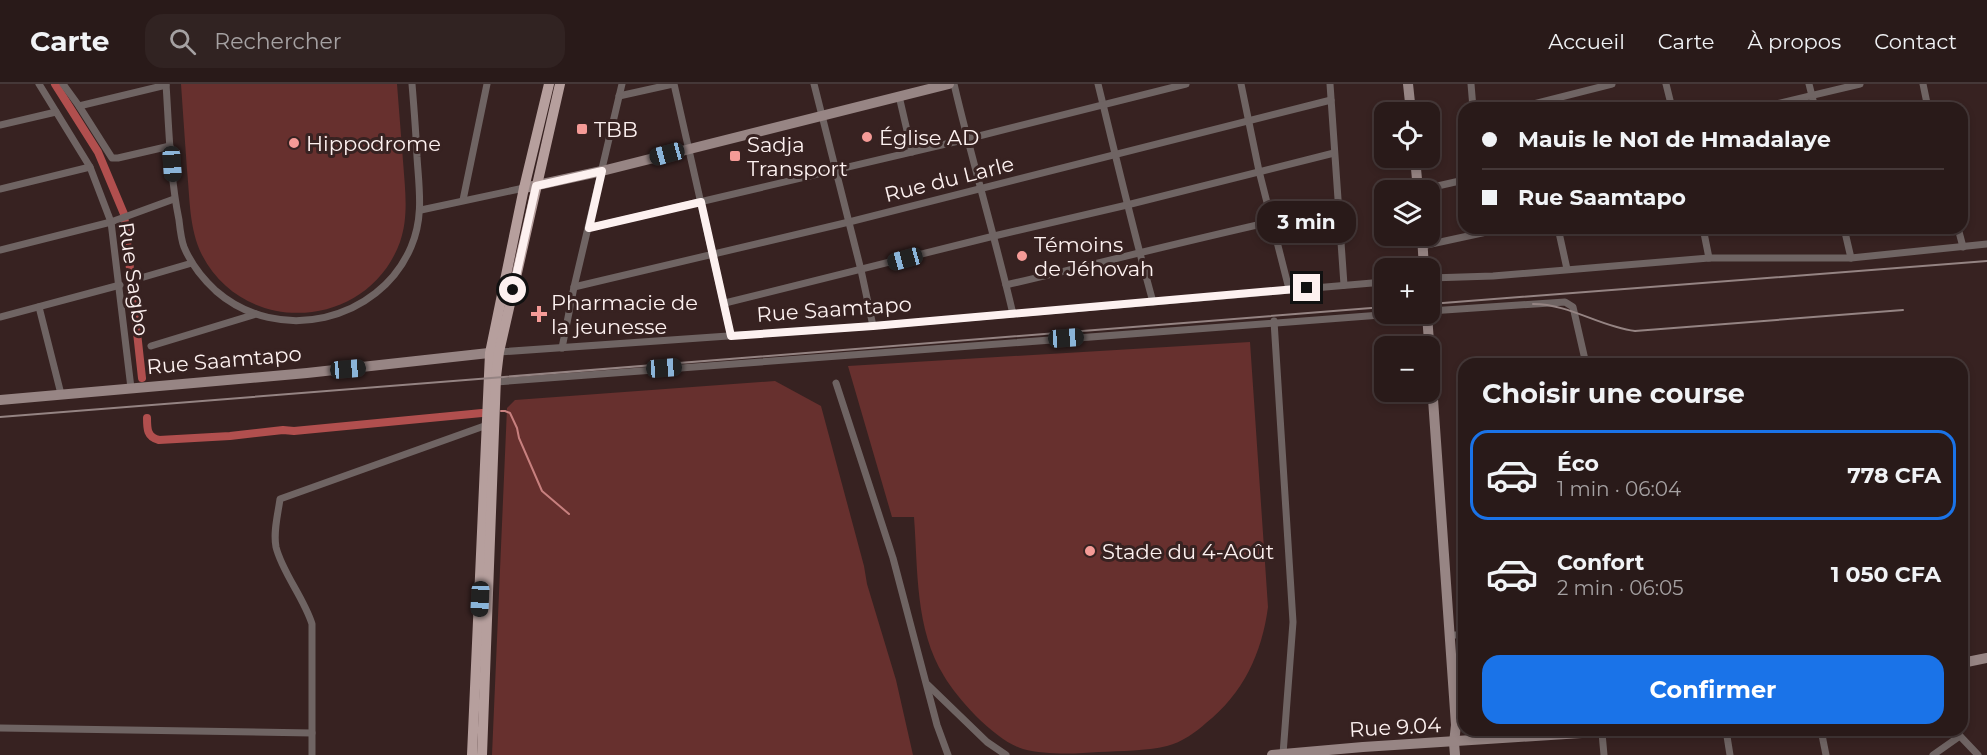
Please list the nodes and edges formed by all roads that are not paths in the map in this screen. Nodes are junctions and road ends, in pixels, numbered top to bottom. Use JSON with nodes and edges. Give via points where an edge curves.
{"nodes":[{"id":1,"x":39,"y":84,"type":"edge"},
{"id":2,"x":63,"y":84,"type":"edge"},
{"id":3,"x":166,"y":84,"type":"edge"},
{"id":4,"x":414,"y":84,"type":"edge"},
{"id":5,"x":487,"y":84,"type":"edge"},
{"id":6,"x":549,"y":84,"type":"edge"},
{"id":7,"x":560,"y":84,"type":"edge"},
{"id":8,"x":622,"y":84,"type":"edge"},
{"id":9,"x":673,"y":84,"type":"edge"},
{"id":10,"x":814,"y":84,"type":"edge"},
{"id":11,"x":949,"y":84,"type":"edge"},
{"id":12,"x":954,"y":84,"type":"edge"},
{"id":13,"x":1098,"y":84,"type":"edge"},
{"id":14,"x":1186,"y":84,"type":"edge"},
{"id":15,"x":1240,"y":84,"type":"edge"},
{"id":16,"x":1330,"y":84,"type":"edge"},
{"id":17,"x":1408,"y":84,"type":"edge"},
{"id":18,"x":1471,"y":84,"type":"edge"},
{"id":19,"x":1612,"y":84,"type":"edge"},
{"id":20,"x":1666,"y":84,"type":"edge"},
{"id":21,"x":1809,"y":84,"type":"edge"},
{"id":22,"x":1860,"y":84,"type":"edge"},
{"id":23,"x":1923,"y":84,"type":"edge"},
{"id":24,"x":619,"y":96,"type":"junction"},
{"id":25,"x":899,"y":96,"type":"junction"},
{"id":26,"x":1812,"y":96,"type":"junction"},
{"id":27,"x":1332,"y":100,"type":"junction"},
{"id":28,"x":1410,"y":102,"type":"edge"},
{"id":29,"x":1472,"y":102,"type":"edge"},
{"id":30,"x":1542,"y":102,"type":"edge"},
{"id":31,"x":1670,"y":102,"type":"edge"},
{"id":32,"x":1786,"y":102,"type":"edge"},
{"id":33,"x":1814,"y":102,"type":"edge"},
{"id":34,"x":1927,"y":102,"type":"edge"},
{"id":35,"x":1103,"y":104,"type":"junction"},
{"id":36,"x":80,"y":106,"type":"junction"},
{"id":37,"x":56,"y":112,"type":"junction"},
{"id":38,"x":820,"y":116,"type":"junction"},
{"id":39,"x":1249,"y":120,"type":"junction"},
{"id":40,"x":0,"y":125,"type":"edge"},
{"id":41,"x":967,"y":139,"type":"junction"},
{"id":42,"x":170,"y":146,"type":"junction"},
{"id":43,"x":688,"y":149,"type":"junction"},
{"id":44,"x":912,"y":152,"type":"junction"},
{"id":45,"x":1334,"y":153,"type":"junction"},
{"id":46,"x":1116,"y":156,"type":"junction"},
{"id":47,"x":90,"y":167,"type":"junction"},
{"id":48,"x":835,"y":170,"type":"junction"},
{"id":49,"x":602,"y":171,"type":"junction"},
{"id":50,"x":1260,"y":171,"type":"junction"},
{"id":51,"x":1458,"y":181,"type":"edge"},
{"id":52,"x":1440,"y":185,"type":"edge"},
{"id":53,"x":536,"y":186,"type":"junction"},
{"id":54,"x":524,"y":188,"type":"junction"},
{"id":55,"x":980,"y":188,"type":"junction"},
{"id":56,"x":0,"y":189,"type":"edge"},
{"id":57,"x":174,"y":199,"type":"junction"},
{"id":58,"x":463,"y":200,"type":"junction"},
{"id":59,"x":701,"y":202,"type":"junction"},
{"id":60,"x":1127,"y":205,"type":"junction"},
{"id":61,"x":1339,"y":207,"type":"junction"},
{"id":62,"x":421,"y":210,"type":"junction"},
{"id":63,"x":1272,"y":221,"type":"junction"},
{"id":64,"x":111,"y":222,"type":"junction"},
{"id":65,"x":849,"y":222,"type":"junction"},
{"id":66,"x":589,"y":228,"type":"junction"},
{"id":67,"x":1467,"y":234,"type":"edge"},
{"id":68,"x":1559,"y":234,"type":"edge"},
{"id":69,"x":1704,"y":234,"type":"edge"},
{"id":70,"x":1845,"y":234,"type":"edge"},
{"id":71,"x":1960,"y":234,"type":"edge"},
{"id":72,"x":994,"y":236,"type":"junction"},
{"id":73,"x":1440,"y":238,"type":"edge"},
{"id":74,"x":1987,"y":244,"type":"edge"},
{"id":75,"x":1963,"y":247,"type":"junction"},
{"id":76,"x":0,"y":250,"type":"edge"},
{"id":77,"x":713,"y":254,"type":"junction"},
{"id":78,"x":1140,"y":254,"type":"junction"},
{"id":79,"x":1709,"y":258,"type":"junction"},
{"id":80,"x":1851,"y":258,"type":"junction"},
{"id":81,"x":192,"y":263,"type":"junction"},
{"id":82,"x":1567,"y":269,"type":"junction"},
{"id":83,"x":861,"y":270,"type":"junction"},
{"id":84,"x":144,"y":278,"type":"dead end"},
{"id":85,"x":1440,"y":278,"type":"edge"},
{"id":86,"x":1374,"y":283,"type":"edge"},
{"id":87,"x":120,"y":285,"type":"junction"},
{"id":88,"x":1006,"y":285,"type":"junction"},
{"id":89,"x":1344,"y":285,"type":"junction"},
{"id":90,"x":574,"y":287,"type":"junction"},
{"id":91,"x":1289,"y":289,"type":"junction"},
{"id":92,"x":1153,"y":302,"type":"junction"},
{"id":93,"x":724,"y":303,"type":"junction"},
{"id":94,"x":39,"y":307,"type":"junction"},
{"id":95,"x":1440,"y":311,"type":"edge"},
{"id":96,"x":256,"y":314,"type":"junction"},
{"id":97,"x":1013,"y":314,"type":"junction"},
{"id":98,"x":1374,"y":315,"type":"edge"},
{"id":99,"x":0,"y":317,"type":"edge"},
{"id":100,"x":1274,"y":321,"type":"junction"},
{"id":101,"x":1429,"y":324,"type":"edge"},
{"id":102,"x":873,"y":326,"type":"junction"},
{"id":103,"x":731,"y":336,"type":"junction"},
{"id":104,"x":150,"y":346,"type":"dead end"},
{"id":105,"x":562,"y":348,"type":"junction"},
{"id":106,"x":494,"y":353,"type":"junction"},
{"id":107,"x":1585,"y":358,"type":"edge"},
{"id":108,"x":496,"y":382,"type":"junction"},
{"id":109,"x":836,"y":383,"type":"dead end"},
{"id":110,"x":131,"y":388,"type":"junction"},
{"id":111,"x":60,"y":394,"type":"junction"},
{"id":112,"x":0,"y":400,"type":"edge"},
{"id":113,"x":487,"y":425,"type":"junction"},
{"id":114,"x":1458,"y":634,"type":"edge"},
{"id":115,"x":1451,"y":635,"type":"junction"},
{"id":116,"x":1987,"y":657,"type":"edge"},
{"id":117,"x":1968,"y":662,"type":"edge"},
{"id":118,"x":926,"y":684,"type":"junction"},
{"id":119,"x":0,"y":728,"type":"edge"},
{"id":120,"x":312,"y":733,"type":"junction"},
{"id":121,"x":1566,"y":736,"type":"edge"},
{"id":122,"x":1602,"y":736,"type":"edge"},
{"id":123,"x":1727,"y":736,"type":"edge"},
{"id":124,"x":1822,"y":736,"type":"edge"},
{"id":125,"x":1955,"y":736,"type":"edge"},
{"id":126,"x":1962,"y":736,"type":"edge"},
{"id":127,"x":1458,"y":742,"type":"junction"},
{"id":128,"x":1278,"y":754,"type":"edge"},
{"id":129,"x":1310,"y":754,"type":"edge"},
{"id":130,"x":312,"y":755,"type":"edge"},
{"id":131,"x":472,"y":755,"type":"edge"},
{"id":132,"x":482,"y":755,"type":"edge"},
{"id":133,"x":948,"y":755,"type":"edge"},
{"id":134,"x":1006,"y":755,"type":"edge"},
{"id":135,"x":1455,"y":755,"type":"edge"},
{"id":136,"x":1464,"y":755,"type":"edge"},
{"id":137,"x":1604,"y":755,"type":"edge"},
{"id":138,"x":1730,"y":755,"type":"edge"},
{"id":139,"x":1826,"y":755,"type":"edge"},
{"id":140,"x":1933,"y":755,"type":"edge"},
{"id":141,"x":1978,"y":755,"type":"edge"}],
"edges":[{"from":1,"to":37,"type":"street","name":"Rue Sagbo"},
{"from":2,"to":36,"type":"street"},
{"from":3,"to":36,"type":"street"},
{"from":3,"to":42,"type":"street"},
{"from":4,"to":62,"type":"street"},
{"from":5,"to":58,"type":"street"},
{"from":6,"to":54,"type":"main road"},
{"from":7,"to":53,"type":"main road"},
{"from":8,"to":24,"type":"street"},
{"from":9,"to":24,"type":"street"},
{"from":9,"to":43,"type":"street"},
{"from":10,"to":38,"type":"street"},
{"from":11,"to":25,"type":"main road"},
{"from":12,"to":41,"type":"street"},
{"from":13,"to":35,"type":"street"},
{"from":14,"to":35,"type":"street"},
{"from":15,"to":39,"type":"street"},
{"from":16,"to":27,"type":"street"},
{"from":17,"to":28,"type":"main road"},
{"from":18,"to":29,"type":"street"},
{"from":19,"to":30,"type":"street"},
{"from":20,"to":31,"type":"street"},
{"from":21,"to":26,"type":"street"},
{"from":22,"to":26,"type":"street"},
{"from":23,"to":34,"type":"street"},
{"from":24,"to":49,"type":"street"},
{"from":25,"to":38,"type":"main road"},
{"from":25,"to":44,"type":"street"},
{"from":26,"to":32,"type":"street"},
{"from":26,"to":33,"type":"street"},
{"from":27,"to":39,"type":"street","name":"Rue du Larle"},
{"from":27,"to":45,"type":"street"},
{"from":35,"to":41,"type":"street"},
{"from":35,"to":46,"type":"street"},
{"from":36,"to":42,"type":"street","via":[[112,158]]},
{"from":37,"to":40,"type":"street"},
{"from":37,"to":47,"type":"street","name":"Rue Sagbo"},
{"from":38,"to":43,"type":"main road"},
{"from":38,"to":48,"type":"street"},
{"from":39,"to":46,"type":"street","name":"Rue du Larle"},
{"from":39,"to":50,"type":"street"},
{"from":41,"to":44,"type":"street"},
{"from":41,"to":55,"type":"street"},
{"from":42,"to":57,"type":"street"},
{"from":43,"to":49,"type":"main road"},
{"from":43,"to":59,"type":"street"},
{"from":44,"to":48,"type":"street"},
{"from":45,"to":50,"type":"street"},
{"from":45,"to":61,"type":"street"},
{"from":46,"to":55,"type":"street","name":"Rue du Larle"},
{"from":46,"to":60,"type":"street"},
{"from":47,"to":56,"type":"street"},
{"from":47,"to":64,"type":"street","name":"Rue Sagbo"},
{"from":48,"to":59,"type":"street"},
{"from":48,"to":65,"type":"street"},
{"from":49,"to":53,"type":"main road"},
{"from":49,"to":66,"type":"street"},
{"from":50,"to":60,"type":"street"},
{"from":50,"to":63,"type":"street"},
{"from":51,"to":52,"type":"street"},
{"from":53,"to":54,"type":"main road"},
{"from":53,"to":106,"type":"main road"},
{"from":54,"to":58,"type":"street"},
{"from":54,"to":106,"type":"main road"},
{"from":55,"to":65,"type":"street","name":"Rue du Larle"},
{"from":55,"to":72,"type":"street"},
{"from":57,"to":64,"type":"street"},
{"from":57,"to":81,"type":"street","via":[[184,246]]},
{"from":58,"to":62,"type":"street"},
{"from":59,"to":66,"type":"street"},
{"from":59,"to":77,"type":"street"},
{"from":60,"to":72,"type":"street"},
{"from":60,"to":78,"type":"street"},
{"from":61,"to":63,"type":"street"},
{"from":61,"to":89,"type":"street"},
{"from":62,"to":96,"type":"street","via":[[404,261],[367,300],[345,312],[310,321],[286,321]]},
{"from":63,"to":78,"type":"street"},
{"from":63,"to":91,"type":"street"},
{"from":64,"to":76,"type":"street"},
{"from":64,"to":87,"type":"street","name":"Rue Sagbo"},
{"from":65,"to":77,"type":"street","name":"Rue du Larle"},
{"from":65,"to":83,"type":"street"},
{"from":66,"to":90,"type":"street"},
{"from":67,"to":73,"type":"street"},
{"from":68,"to":82,"type":"street"},
{"from":69,"to":79,"type":"street"},
{"from":70,"to":80,"type":"street"},
{"from":71,"to":75,"type":"street"},
{"from":72,"to":83,"type":"street"},
{"from":72,"to":88,"type":"street"},
{"from":74,"to":75,"type":"street"},
{"from":75,"to":80,"type":"street"},
{"from":77,"to":90,"type":"street","name":"Rue du Larle"},
{"from":77,"to":93,"type":"street"},
{"from":78,"to":88,"type":"street"},
{"from":78,"to":92,"type":"street"},
{"from":79,"to":80,"type":"street"},
{"from":79,"to":82,"type":"street"},
{"from":81,"to":84,"type":"street"},
{"from":81,"to":96,"type":"street","via":[[220,293]]},
{"from":82,"to":85,"type":"street"},
{"from":83,"to":93,"type":"street"},
{"from":83,"to":102,"type":"street"},
{"from":86,"to":89,"type":"street","name":"Rue Saamtapo"},
{"from":87,"to":94,"type":"street"},
{"from":87,"to":110,"type":"street","name":"Rue Sagbo"},
{"from":88,"to":97,"type":"street"},
{"from":89,"to":91,"type":"street","name":"Rue Saamtapo"},
{"from":90,"to":105,"type":"street"},
{"from":91,"to":92,"type":"street","name":"Rue Saamtapo"},
{"from":92,"to":97,"type":"street","name":"Rue Saamtapo"},
{"from":93,"to":103,"type":"street"},
{"from":94,"to":99,"type":"street"},
{"from":94,"to":111,"type":"street"},
{"from":95,"to":107,"type":"street","via":[[1570,304]]},
{"from":96,"to":104,"type":"street"},
{"from":97,"to":102,"type":"street","name":"Rue Saamtapo"},
{"from":98,"to":100,"type":"street"},
{"from":100,"to":108,"type":"street"},
{"from":100,"to":128,"type":"street","via":[[1293,622]]},
{"from":101,"to":115,"type":"main road"},
{"from":102,"to":103,"type":"street","name":"Rue Saamtapo"},
{"from":103,"to":105,"type":"street","name":"Rue Saamtapo"},
{"from":105,"to":106,"type":"street","name":"Rue Saamtapo"},
{"from":106,"to":108,"type":"main road"},
{"from":106,"to":110,"type":"main road","name":"Rue Saamtapo"},
{"from":106,"to":113,"type":"main road"},
{"from":108,"to":132,"type":"main road"},
{"from":109,"to":118,"type":"street","via":[[893,558]]},
{"from":110,"to":111,"type":"main road","name":"Rue Saamtapo"},
{"from":111,"to":112,"type":"main road","name":"Rue Saamtapo"},
{"from":113,"to":120,"type":"street","via":[[280,499],[276,548],[312,624]]},
{"from":113,"to":131,"type":"main road"},
{"from":114,"to":115,"type":"street"},
{"from":115,"to":127,"type":"main road"},
{"from":116,"to":117,"type":"main road"},
{"from":118,"to":133,"type":"street"},
{"from":118,"to":134,"type":"street"},
{"from":119,"to":120,"type":"street"},
{"from":120,"to":130,"type":"street"},
{"from":121,"to":127,"type":"main road","name":"Rue 9.04"},
{"from":122,"to":137,"type":"street"},
{"from":123,"to":138,"type":"street"},
{"from":124,"to":139,"type":"street"},
{"from":125,"to":140,"type":"street"},
{"from":126,"to":141,"type":"street"},
{"from":127,"to":129,"type":"main road","name":"Rue 9.04"},
{"from":127,"to":135,"type":"main road"},
{"from":127,"to":136,"type":"main road"},
{"from":128,"to":129,"type":"main road","name":"Rue 9.04"}]}
